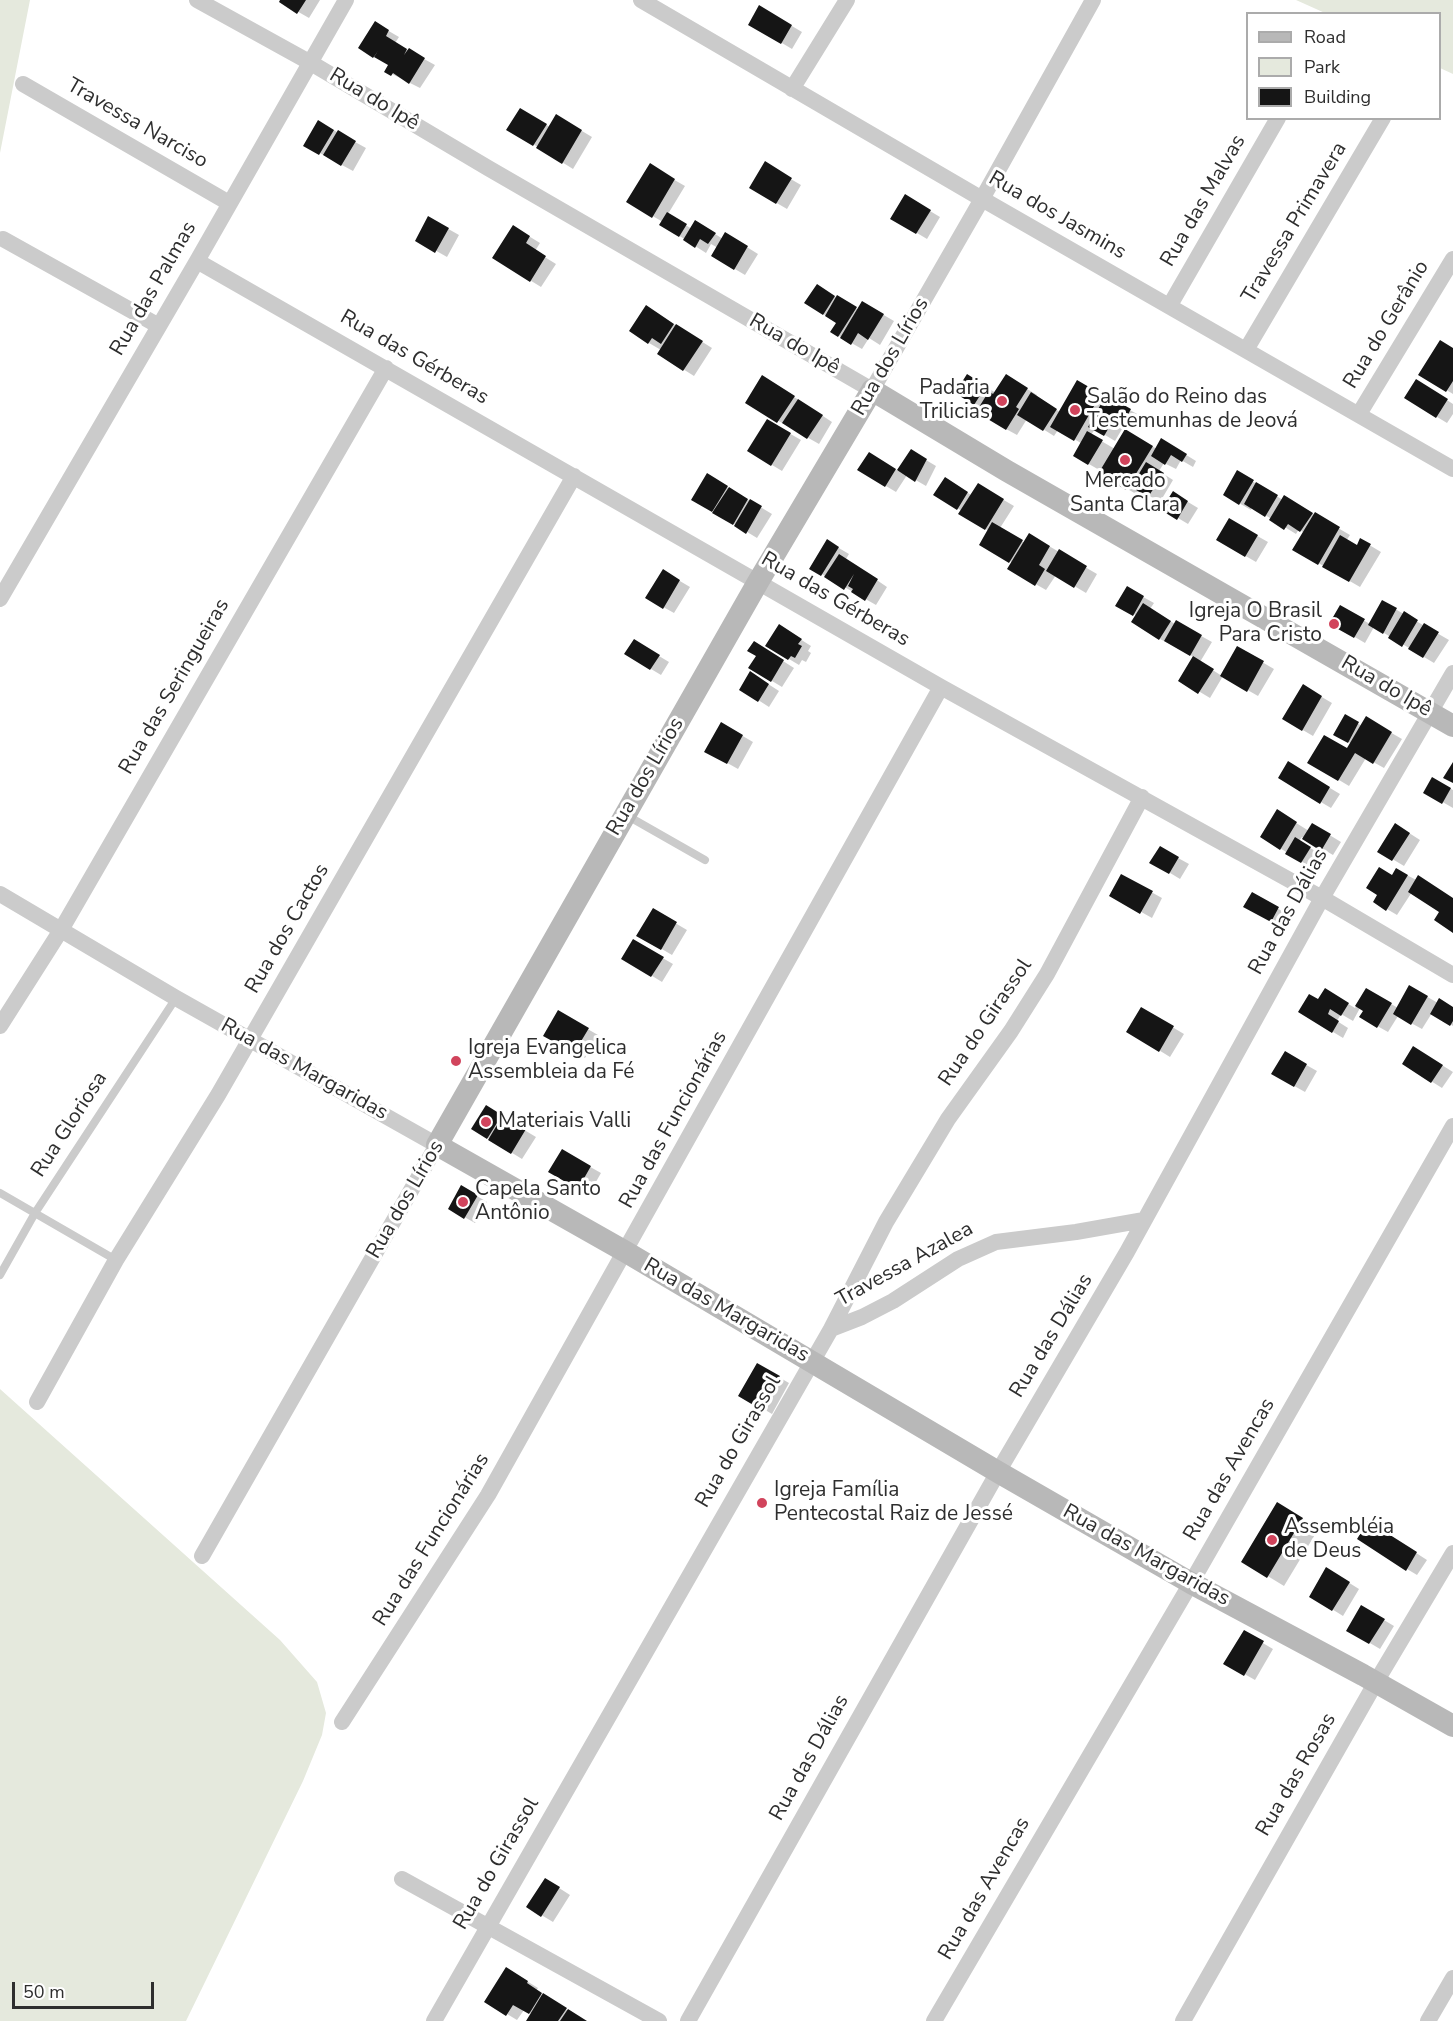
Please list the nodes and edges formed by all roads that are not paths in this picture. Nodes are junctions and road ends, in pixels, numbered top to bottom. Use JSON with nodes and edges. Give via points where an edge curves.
{"nodes":[{"id":1,"x":197,"y":0,"type":"edge"},
{"id":2,"x":346,"y":0,"type":"edge"},
{"id":3,"x":641,"y":0,"type":"edge"},
{"id":4,"x":847,"y":0,"type":"edge"},
{"id":5,"x":1093,"y":0,"type":"edge"},
{"id":6,"x":311,"y":63,"type":"junction"},
{"id":7,"x":23,"y":84,"type":"dead end"},
{"id":8,"x":792,"y":89,"type":"junction"},
{"id":9,"x":1277,"y":120,"type":"edge"},
{"id":10,"x":1382,"y":120,"type":"edge"},
{"id":11,"x":982,"y":199,"type":"junction"},
{"id":12,"x":229,"y":203,"type":"junction"},
{"id":13,"x":3,"y":239,"type":"dead end"},
{"id":14,"x":1453,"y":259,"type":"edge"},
{"id":15,"x":197,"y":261,"type":"junction"},
{"id":16,"x":1170,"y":306,"type":"junction"},
{"id":17,"x":159,"y":326,"type":"junction"},
{"id":18,"x":1246,"y":350,"type":"junction"},
{"id":19,"x":386,"y":368,"type":"junction"},
{"id":20,"x":872,"y":390,"type":"junction"},
{"id":21,"x":1359,"y":414,"type":"junction"},
{"id":22,"x":1453,"y":469,"type":"edge"},
{"id":23,"x":574,"y":476,"type":"junction"},
{"id":24,"x":758,"y":582,"type":"junction"},
{"id":25,"x":0,"y":599,"type":"edge"},
{"id":26,"x":1453,"y":673,"type":"edge"},
{"id":27,"x":941,"y":687,"type":"junction"},
{"id":28,"x":1429,"y":712,"type":"junction"},
{"id":29,"x":1453,"y":726,"type":"edge"},
{"id":30,"x":1142,"y":797,"type":"junction"},
{"id":31,"x":626,"y":814,"type":"junction"},
{"id":32,"x":705,"y":860,"type":"dead end"},
{"id":33,"x":0,"y":894,"type":"edge"},
{"id":34,"x":1322,"y":898,"type":"junction"},
{"id":35,"x":61,"y":930,"type":"junction"},
{"id":36,"x":1453,"y":975,"type":"edge"},
{"id":37,"x":176,"y":998,"type":"junction"},
{"id":38,"x":0,"y":1026,"type":"edge"},
{"id":39,"x":250,"y":1040,"type":"junction"},
{"id":40,"x":1453,"y":1125,"type":"edge"},
{"id":41,"x":437,"y":1145,"type":"junction"},
{"id":42,"x":0,"y":1193,"type":"edge"},
{"id":43,"x":35,"y":1213,"type":"junction"},
{"id":44,"x":1144,"y":1220,"type":"junction"},
{"id":45,"x":626,"y":1252,"type":"junction"},
{"id":46,"x":116,"y":1260,"type":"junction"},
{"id":47,"x":0,"y":1275,"type":"edge"},
{"id":48,"x":831,"y":1329,"type":"junction"},
{"id":49,"x":812,"y":1361,"type":"junction"},
{"id":50,"x":37,"y":1401,"type":"dead end"},
{"id":51,"x":998,"y":1472,"type":"junction"},
{"id":52,"x":1453,"y":1553,"type":"edge"},
{"id":53,"x":202,"y":1556,"type":"dead end"},
{"id":54,"x":1191,"y":1583,"type":"junction"},
{"id":55,"x":1376,"y":1682,"type":"junction"},
{"id":56,"x":342,"y":1722,"type":"dead end"},
{"id":57,"x":1453,"y":1726,"type":"edge"},
{"id":58,"x":402,"y":1880,"type":"dead end"},
{"id":59,"x":487,"y":1928,"type":"junction"},
{"id":60,"x":1453,"y":1978,"type":"edge"},
{"id":61,"x":434,"y":2021,"type":"edge"},
{"id":62,"x":659,"y":2021,"type":"edge"},
{"id":63,"x":688,"y":2021,"type":"edge"},
{"id":64,"x":934,"y":2021,"type":"edge"},
{"id":65,"x":1183,"y":2021,"type":"edge"},
{"id":66,"x":1428,"y":2021,"type":"edge"}],
"edges":[{"from":1,"to":6,"type":"street","name":"Rua do Ipê"},
{"from":2,"to":6,"type":"street","name":"Rua das Palmas"},
{"from":3,"to":8,"type":"street","name":"Rua dos Jasmins"},
{"from":4,"to":8,"type":"street"},
{"from":5,"to":11,"type":"street","name":"Rua dos Lírios"},
{"from":6,"to":12,"type":"street","name":"Rua das Palmas"},
{"from":6,"to":20,"type":"street","name":"Rua do Ipê"},
{"from":7,"to":12,"type":"street","name":"Travessa Narciso"},
{"from":8,"to":11,"type":"street","name":"Rua dos Jasmins"},
{"from":9,"to":16,"type":"street","name":"Rua das Malvas"},
{"from":10,"to":18,"type":"street","name":"Travessa Primavera"},
{"from":11,"to":16,"type":"street","name":"Rua dos Jasmins"},
{"from":11,"to":20,"type":"street","name":"Rua dos Lírios"},
{"from":12,"to":15,"type":"street","name":"Rua das Palmas"},
{"from":13,"to":17,"type":"street"},
{"from":14,"to":21,"type":"street","name":"Rua do Gerânio"},
{"from":15,"to":17,"type":"street","name":"Rua das Palmas"},
{"from":15,"to":19,"type":"street","name":"Rua das Gérberas"},
{"from":16,"to":18,"type":"street","name":"Rua dos Jasmins"},
{"from":17,"to":25,"type":"street","name":"Rua das Palmas"},
{"from":18,"to":21,"type":"street","name":"Rua dos Jasmins"},
{"from":19,"to":23,"type":"street","name":"Rua das Gérberas"},
{"from":19,"to":35,"type":"street","name":"Rua das Seringueiras"},
{"from":20,"to":24,"type":"street","name":"Rua dos Lírios"},
{"from":20,"to":28,"type":"street","name":"Rua do Ipê"},
{"from":21,"to":22,"type":"street","name":"Rua dos Jasmins"},
{"from":23,"to":24,"type":"street","name":"Rua das Gérberas"},
{"from":23,"to":39,"type":"street","name":"Rua dos Cactos"},
{"from":24,"to":27,"type":"street","name":"Rua das Gérberas"},
{"from":24,"to":31,"type":"street","name":"Rua dos Lírios"},
{"from":26,"to":28,"type":"street","name":"Rua das Dálias"},
{"from":27,"to":30,"type":"street","name":"Rua das Gérberas"},
{"from":27,"to":45,"type":"street","name":"Rua das Funcionárias"},
{"from":28,"to":29,"type":"street","name":"Rua do Ipê"},
{"from":28,"to":34,"type":"street","name":"Rua das Dálias"},
{"from":30,"to":34,"type":"street","name":"Rua das Gérberas"},
{"from":30,"to":48,"type":"street","name":"Rua do Girassol","via":[[1047,974],[931,1147],[873,1246]]},
{"from":31,"to":32,"type":"lane"},
{"from":31,"to":41,"type":"street","name":"Rua dos Lírios"},
{"from":33,"to":35,"type":"street","name":"Rua das Margaridas"},
{"from":34,"to":36,"type":"street","name":"Rua das Gérberas"},
{"from":34,"to":44,"type":"street","name":"Rua das Dálias"},
{"from":35,"to":37,"type":"street","name":"Rua das Margaridas"},
{"from":35,"to":38,"type":"street","name":"Rua das Seringueiras"},
{"from":37,"to":39,"type":"street","name":"Rua das Margaridas"},
{"from":37,"to":43,"type":"lane","name":"Rua Gloriosa"},
{"from":39,"to":41,"type":"street","name":"Rua das Margaridas"},
{"from":39,"to":46,"type":"street","name":"Rua dos Cactos"},
{"from":40,"to":54,"type":"street","name":"Rua das Avencas"},
{"from":41,"to":45,"type":"street","name":"Rua das Margaridas"},
{"from":41,"to":53,"type":"street","name":"Rua dos Lírios"},
{"from":42,"to":43,"type":"lane"},
{"from":43,"to":46,"type":"lane"},
{"from":43,"to":47,"type":"lane","name":"Rua Gloriosa"},
{"from":44,"to":48,"type":"street","name":"Travessa Azalea","via":[[996,1242],[958,1258],[893,1301]]},
{"from":44,"to":51,"type":"street","name":"Rua das Dálias"},
{"from":45,"to":49,"type":"street","name":"Rua das Margaridas"},
{"from":45,"to":56,"type":"street","name":"Rua das Funcionárias","via":[[488,1496]]},
{"from":46,"to":50,"type":"street","name":"Rua dos Cactos"},
{"from":48,"to":49,"type":"street","name":"Rua do Girassol"},
{"from":49,"to":51,"type":"street","name":"Rua das Margaridas"},
{"from":49,"to":59,"type":"street","name":"Rua do Girassol"},
{"from":51,"to":54,"type":"street","name":"Rua das Margaridas"},
{"from":51,"to":63,"type":"street","name":"Rua das Dálias"},
{"from":52,"to":55,"type":"street","name":"Rua das Rosas"},
{"from":54,"to":55,"type":"street","name":"Rua das Margaridas"},
{"from":54,"to":64,"type":"street","name":"Rua das Avencas"},
{"from":55,"to":57,"type":"street","name":"Rua das Margaridas"},
{"from":55,"to":65,"type":"street","name":"Rua das Rosas"},
{"from":58,"to":59,"type":"street"},
{"from":59,"to":61,"type":"street","name":"Rua do Girassol"},
{"from":59,"to":62,"type":"street"},
{"from":60,"to":66,"type":"street"}]}
